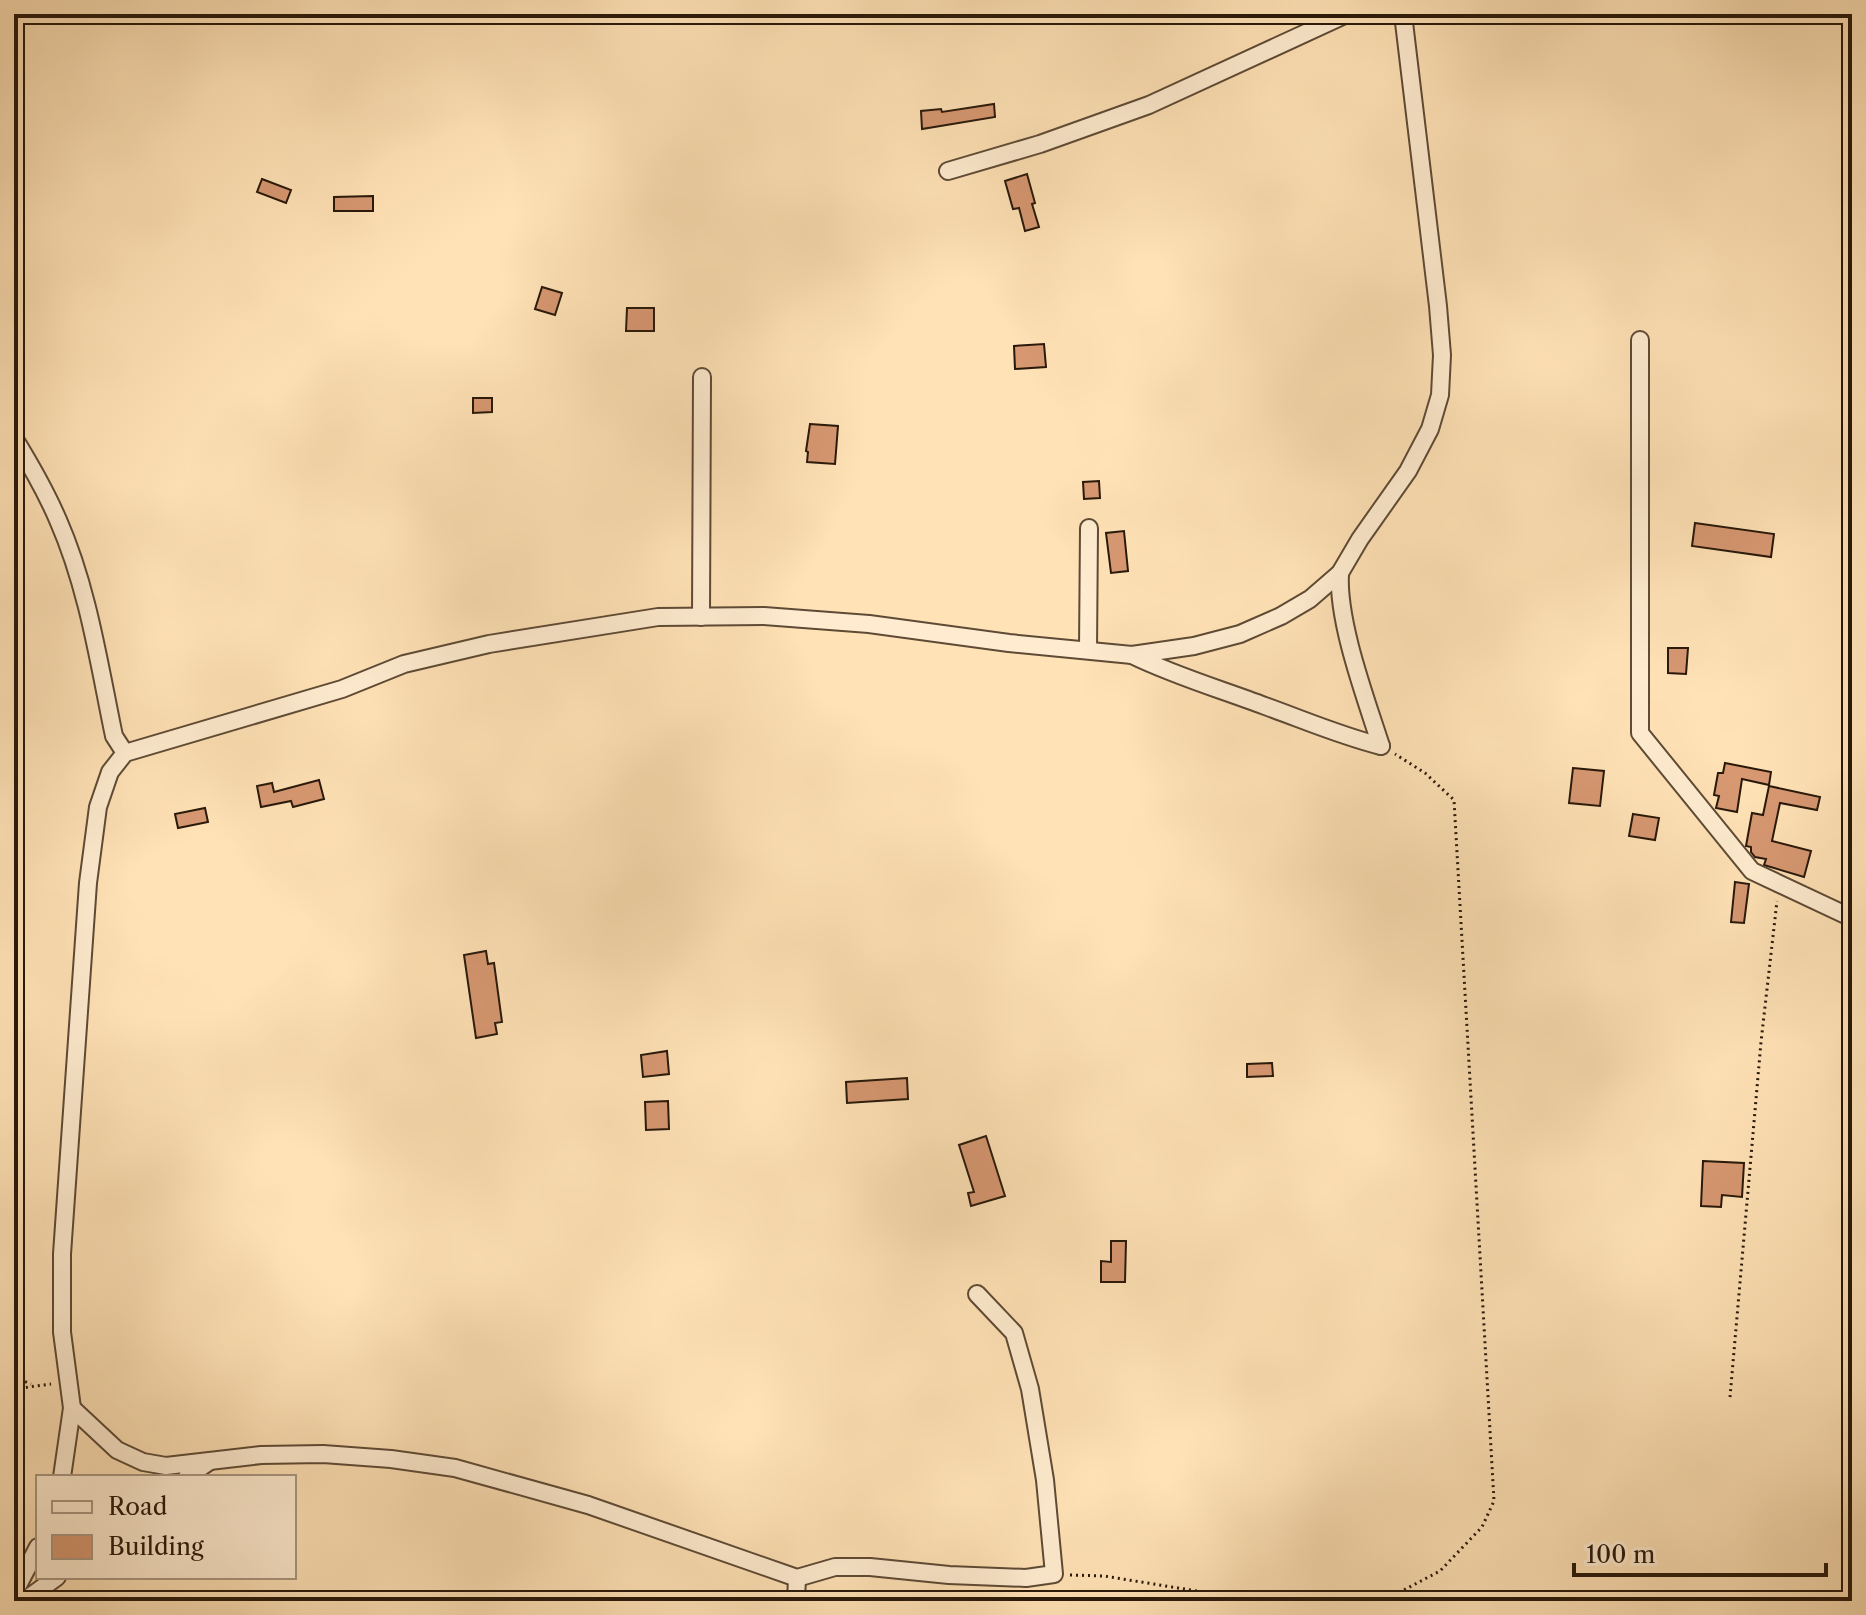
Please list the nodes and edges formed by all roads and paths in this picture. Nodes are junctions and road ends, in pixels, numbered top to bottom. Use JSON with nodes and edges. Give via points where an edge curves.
{"nodes":[{"id":1,"x":1347,"y":14,"type":"edge"},
{"id":2,"x":1403,"y":14,"type":"edge"},
{"id":3,"x":948,"y":171,"type":"dead end"},
{"id":4,"x":1640,"y":340,"type":"dead end"},
{"id":5,"x":702,"y":377,"type":"dead end"},
{"id":6,"x":14,"y":438,"type":"edge"},
{"id":7,"x":1089,"y":528,"type":"dead end"},
{"id":8,"x":1340,"y":573,"type":"junction"},
{"id":9,"x":701,"y":617,"type":"junction"},
{"id":10,"x":1088,"y":650,"type":"junction"},
{"id":11,"x":1132,"y":655,"type":"junction"},
{"id":12,"x":1381,"y":746,"type":"junction"},
{"id":13,"x":125,"y":753,"type":"junction"},
{"id":14,"x":1779,"y":885,"type":"junction"},
{"id":15,"x":1852,"y":918,"type":"edge"},
{"id":16,"x":977,"y":1294,"type":"dead end"},
{"id":17,"x":14,"y":1377,"type":"edge"},
{"id":18,"x":14,"y":1389,"type":"edge"},
{"id":19,"x":1730,"y":1397,"type":"dead end"},
{"id":20,"x":72,"y":1408,"type":"junction"},
{"id":21,"x":211,"y":1460,"type":"junction"},
{"id":22,"x":62,"y":1475,"type":"edge"},
{"id":23,"x":190,"y":1475,"type":"edge"},
{"id":24,"x":36,"y":1551,"type":"edge"},
{"id":25,"x":1054,"y":1574,"type":"junction"},
{"id":26,"x":797,"y":1578,"type":"junction"},
{"id":27,"x":54,"y":1579,"type":"edge"},
{"id":28,"x":14,"y":1593,"type":"edge"},
{"id":29,"x":24,"y":1601,"type":"edge"},
{"id":30,"x":796,"y":1601,"type":"edge"}],
"edges":[{"from":1,"to":3,"type":"street","via":[[1149,105]]},
{"from":2,"to":8,"type":"street","via":[[1438,306],[1440,395],[1408,471]]},
{"from":4,"to":14,"type":"street","via":[[1640,733],[1752,871]]},
{"from":5,"to":9,"type":"street"},
{"from":6,"to":13,"type":"street","via":[[69,550],[114,736]]},
{"from":7,"to":10,"type":"street"},
{"from":8,"to":11,"type":"street","via":[[1310,599],[1240,634]]},
{"from":8,"to":12,"type":"street","via":[[1339,592]]},
{"from":9,"to":10,"type":"street","via":[[869,624]]},
{"from":9,"to":13,"type":"street","via":[[595,626],[404,664],[342,689]]},
{"from":10,"to":11,"type":"street"},
{"from":11,"to":12,"type":"street","via":[[1337,735]]},
{"from":12,"to":25,"type":"path","via":[[1425,773],[1454,800],[1494,1501],[1482,1527],[1440,1571],[1400,1592],[1209,1593],[1104,1576]]},
{"from":13,"to":20,"type":"street","via":[[110,772],[98,807],[82,948],[62,1254],[62,1332]]},
{"from":14,"to":15,"type":"street"},
{"from":14,"to":19,"type":"path"},
{"from":16,"to":25,"type":"street","via":[[1014,1333],[1030,1389]]},
{"from":17,"to":18,"type":"path","via":[[35,1386]]},
{"from":20,"to":21,"type":"street","via":[[117,1450],[143,1462],[166,1466]]},
{"from":20,"to":22,"type":"street"},
{"from":21,"to":23,"type":"street"},
{"from":21,"to":26,"type":"street","via":[[323,1454],[455,1468],[588,1505]]},
{"from":24,"to":28,"type":"street"},
{"from":25,"to":26,"type":"street","via":[[1026,1578],[835,1567]]},
{"from":26,"to":30,"type":"street"},
{"from":27,"to":29,"type":"street"}]}
